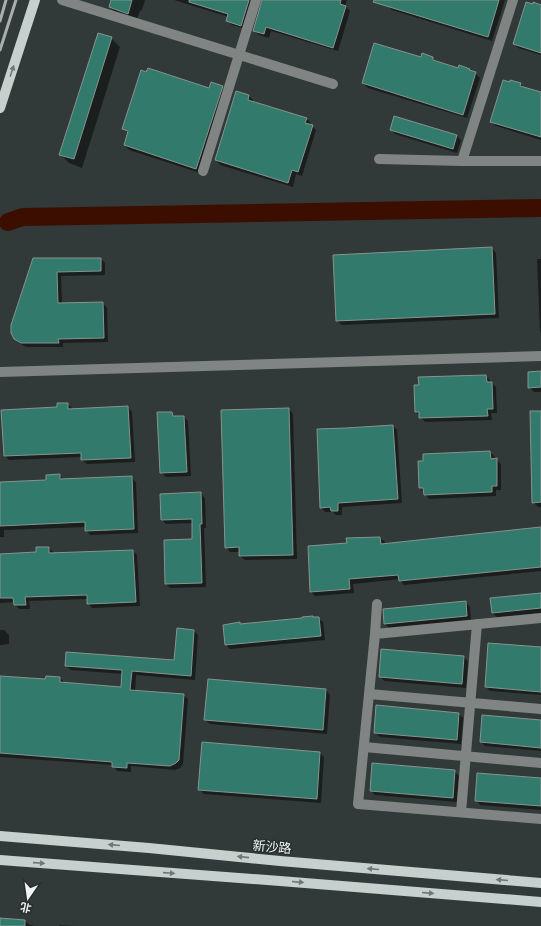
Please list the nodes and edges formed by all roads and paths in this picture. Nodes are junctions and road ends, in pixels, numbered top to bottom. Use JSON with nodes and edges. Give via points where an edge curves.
{"nodes":[{"id":1,"x":35,"y":0,"type":"edge"},
{"id":2,"x":62,"y":0,"type":"edge"},
{"id":3,"x":256,"y":0,"type":"edge"},
{"id":4,"x":513,"y":0,"type":"edge"},
{"id":5,"x":239,"y":55,"type":"junction"},
{"id":6,"x":333,"y":84,"type":"dead end"},
{"id":7,"x":0,"y":108,"type":"edge"},
{"id":8,"x":379,"y":159,"type":"dead end"},
{"id":9,"x":462,"y":161,"type":"junction"},
{"id":10,"x":541,"y":161,"type":"edge"},
{"id":11,"x":203,"y":170,"type":"dead end"},
{"id":12,"x":541,"y":356,"type":"edge"},
{"id":13,"x":0,"y":372,"type":"edge"},
{"id":14,"x":377,"y":604,"type":"dead end"},
{"id":15,"x":541,"y":618,"type":"edge"},
{"id":16,"x":477,"y":624,"type":"junction"},
{"id":17,"x":375,"y":634,"type":"junction"},
{"id":18,"x":369,"y":694,"type":"junction"},
{"id":19,"x":470,"y":703,"type":"junction"},
{"id":20,"x":541,"y":709,"type":"edge"},
{"id":21,"x":364,"y":747,"type":"junction"},
{"id":22,"x":466,"y":756,"type":"junction"},
{"id":23,"x":541,"y":763,"type":"edge"},
{"id":24,"x":461,"y":812,"type":"junction"},
{"id":25,"x":541,"y":819,"type":"edge"},
{"id":26,"x":0,"y":836,"type":"edge"},
{"id":27,"x":0,"y":860,"type":"edge"},
{"id":28,"x":541,"y":883,"type":"edge"},
{"id":29,"x":541,"y":902,"type":"edge"}],
"edges":[{"from":7,"to":1,"type":"main road","one_way":true},
{"from":2,"to":5,"type":"street"},
{"from":3,"to":5,"type":"street"},
{"from":4,"to":9,"type":"street"},
{"from":5,"to":6,"type":"street"},
{"from":5,"to":11,"type":"street"},
{"from":8,"to":9,"type":"street"},
{"from":9,"to":10,"type":"street"},
{"from":12,"to":13,"type":"street"},
{"from":14,"to":17,"type":"street"},
{"from":15,"to":16,"type":"street"},
{"from":16,"to":17,"type":"street"},
{"from":16,"to":19,"type":"street"},
{"from":17,"to":18,"type":"street"},
{"from":18,"to":19,"type":"street"},
{"from":18,"to":21,"type":"street"},
{"from":19,"to":20,"type":"street"},
{"from":19,"to":22,"type":"street"},
{"from":21,"to":22,"type":"street"},
{"from":21,"to":24,"type":"street","via":[[358,804]]},
{"from":22,"to":23,"type":"street"},
{"from":22,"to":24,"type":"street"},
{"from":24,"to":25,"type":"street"},
{"from":28,"to":26,"type":"main road","name":"新沙路","one_way":true},
{"from":27,"to":29,"type":"main road","one_way":true}]}
